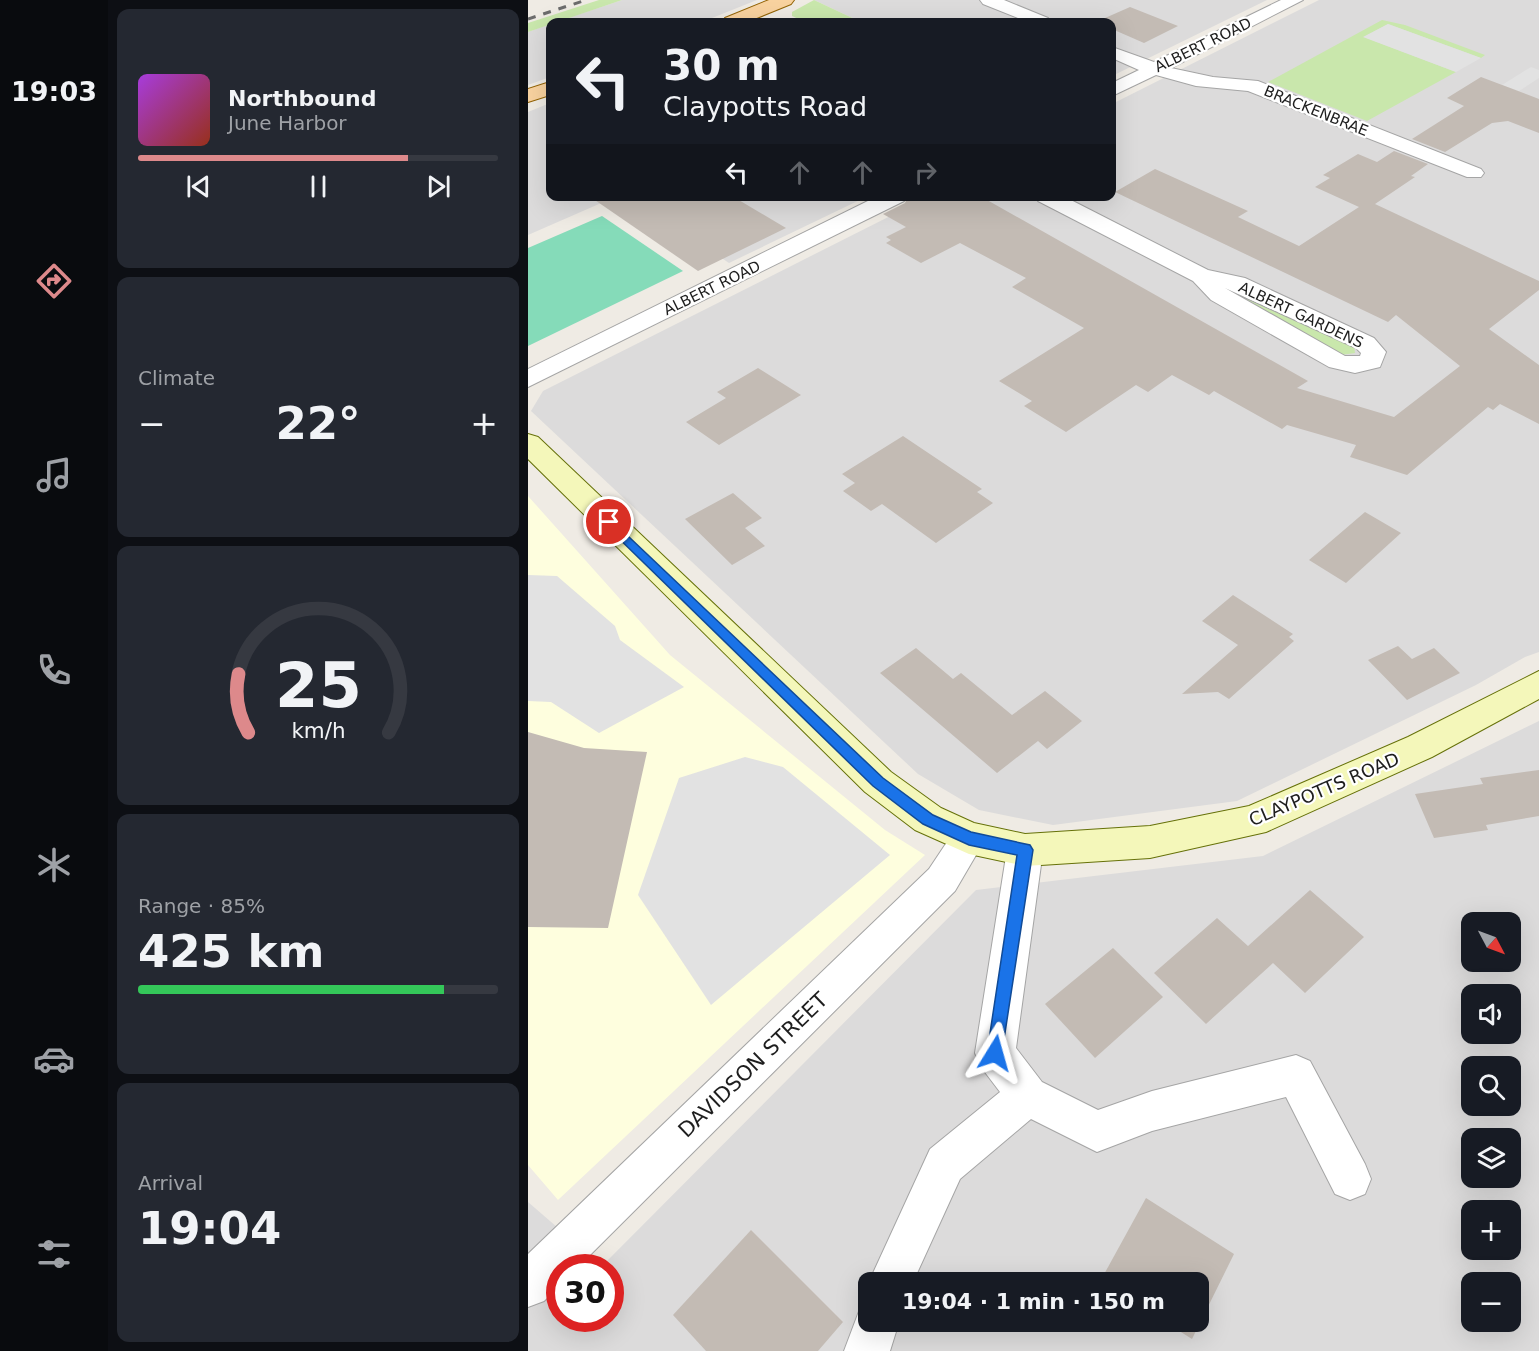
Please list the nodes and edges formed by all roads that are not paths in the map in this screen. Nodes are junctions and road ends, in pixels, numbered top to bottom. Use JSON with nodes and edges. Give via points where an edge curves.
{"nodes":[{"id":1,"x":785,"y":0,"type":"edge"},
{"id":2,"x":1294,"y":0,"type":"edge"},
{"id":3,"x":997,"y":1,"type":"edge"},
{"id":4,"x":742,"y":18,"type":"edge"},
{"id":5,"x":1033,"y":18,"type":"edge"},
{"id":6,"x":1116,"y":54,"type":"edge"},
{"id":7,"x":1153,"y":70,"type":"junction"},
{"id":8,"x":1116,"y":88,"type":"edge"},
{"id":9,"x":546,"y":89,"type":"edge"},
{"id":10,"x":528,"y":96,"type":"edge"},
{"id":11,"x":1474,"y":174,"type":"dead end"},
{"id":12,"x":886,"y":201,"type":"edge"},
{"id":13,"x":1056,"y":201,"type":"edge"},
{"id":14,"x":1201,"y":276,"type":"junction"},
{"id":15,"x":528,"y":379,"type":"edge"},
{"id":16,"x":528,"y":443,"type":"edge"},
{"id":17,"x":1539,"y":684,"type":"edge"},
{"id":18,"x":969,"y":838,"type":"junction"},
{"id":19,"x":1025,"y":850,"type":"junction"},
{"id":20,"x":1028,"y":1096,"type":"junction"},
{"id":21,"x":1350,"y":1179,"type":"dead end"},
{"id":22,"x":895,"y":1272,"type":"edge"},
{"id":23,"x":528,"y":1285,"type":"edge"},
{"id":24,"x":874,"y":1332,"type":"edge"},
{"id":25,"x":867,"y":1351,"type":"edge"}],
"edges":[{"from":1,"to":4,"type":"main road"},
{"from":2,"to":7,"type":"street","name":"ALBERT ROAD"},
{"from":3,"to":5,"type":"street"},
{"from":6,"to":7,"type":"street","name":"BRACKENBRAE"},
{"from":7,"to":8,"type":"street","name":"ALBERT ROAD"},
{"from":7,"to":11,"type":"street","name":"BRACKENBRAE","via":[[1214,85],[1251,86]]},
{"from":9,"to":10,"type":"main road"},
{"from":12,"to":15,"type":"street","name":"ALBERT ROAD"},
{"from":13,"to":14,"type":"street","name":"ALBERT GARDENS"},
{"from":14,"to":14,"type":"street","name":"ALBERT GARDENS","via":[[1237,283],[1365,343],[1374,352],[1371,362],[1338,362],[1219,295]]},
{"from":16,"to":18,"type":"main road","name":"CLAYPOTTS ROAD","via":[[878,782],[928,819]]},
{"from":17,"to":19,"type":"main road","name":"CLAYPOTTS ROAD","via":[[1420,747],[1253,821],[1150,842]]},
{"from":18,"to":19,"type":"main road","name":"CLAYPOTTS ROAD"},
{"from":18,"to":23,"type":"street","name":"DAVIDSON STREET","via":[[942,880]]},
{"from":19,"to":20,"type":"street","via":[[995,1053]]},
{"from":20,"to":21,"type":"street","via":[[1097,1131],[1152,1111],[1296,1075]]},
{"from":20,"to":22,"type":"street","via":[[945,1164]]},
{"from":24,"to":25,"type":"street"}]}
